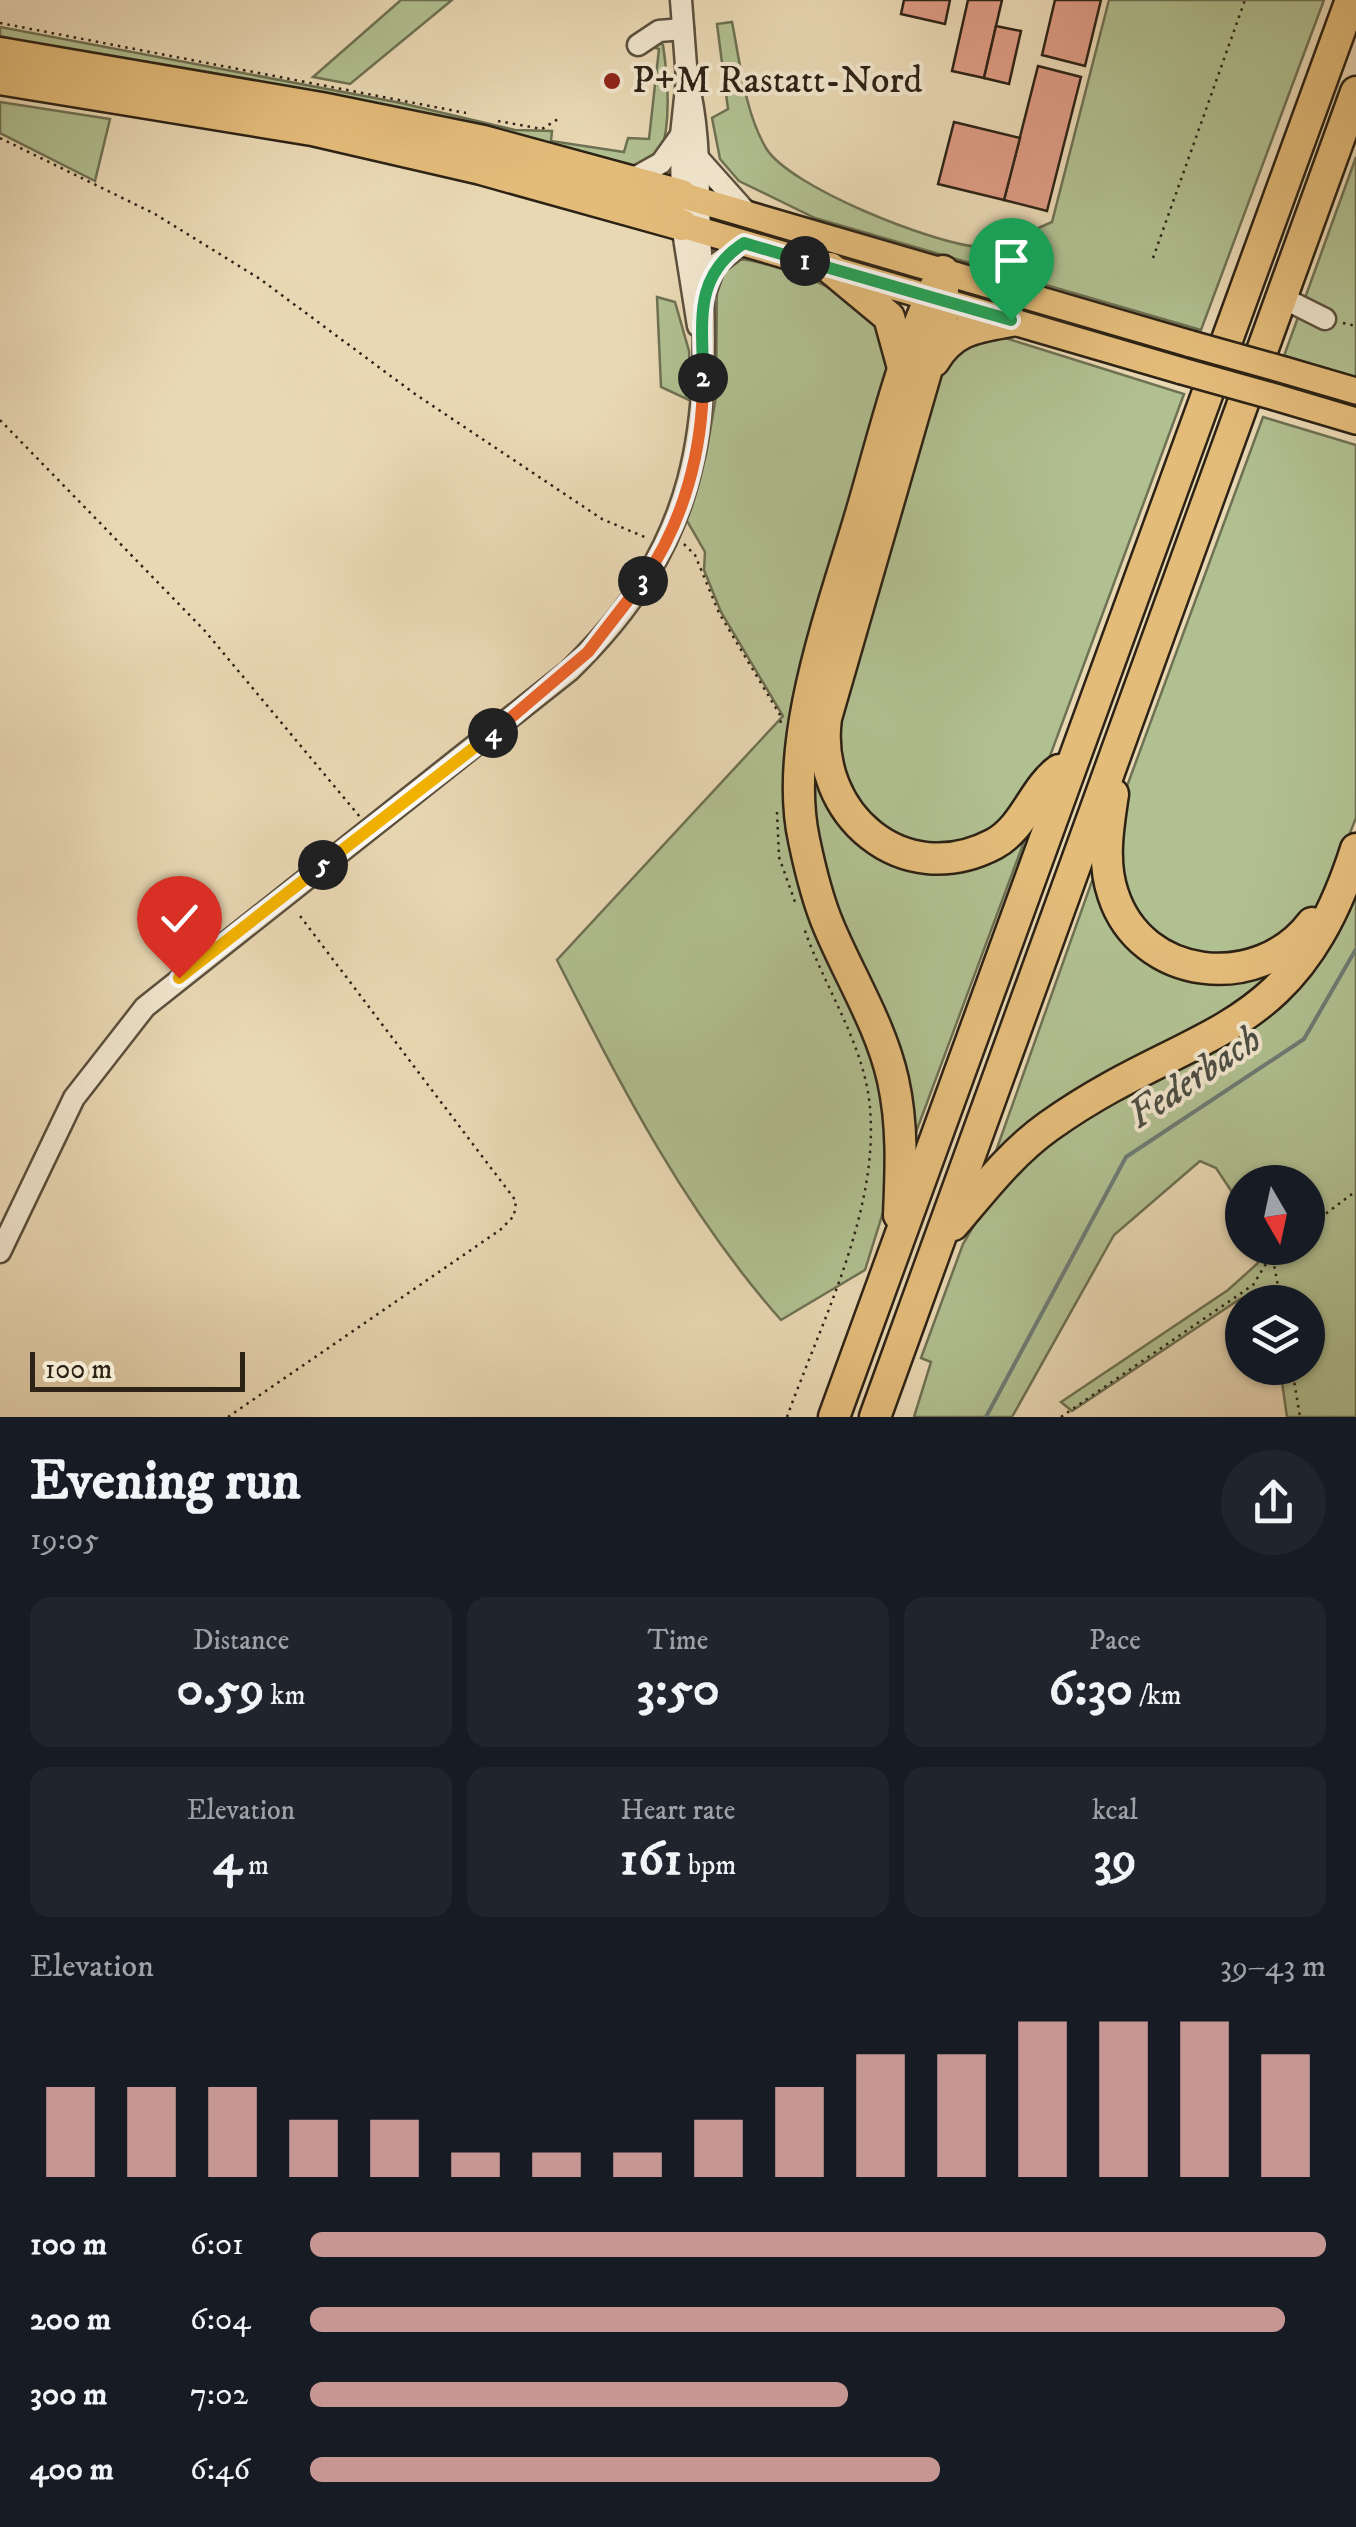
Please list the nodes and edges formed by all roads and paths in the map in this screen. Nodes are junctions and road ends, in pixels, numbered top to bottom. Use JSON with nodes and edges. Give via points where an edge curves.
{"nodes":[{"id":1,"x":1244,"y":0,"type":"edge"},
{"id":2,"x":1351,"y":0,"type":"edge"},
{"id":3,"x":691,"y":2,"type":"edge"},
{"id":4,"x":0,"y":23,"type":"edge"},
{"id":5,"x":683,"y":28,"type":"junction"},
{"id":6,"x":638,"y":45,"type":"dead end"},
{"id":7,"x":0,"y":53,"type":"edge"},
{"id":8,"x":0,"y":79,"type":"edge"},
{"id":9,"x":687,"y":79,"type":"junction"},
{"id":10,"x":1356,"y":92,"type":"edge"},
{"id":11,"x":472,"y":115,"type":"dead end"},
{"id":12,"x":491,"y":119,"type":"dead end"},
{"id":13,"x":558,"y":119,"type":"dead end"},
{"id":14,"x":680,"y":136,"type":"junction"},
{"id":15,"x":0,"y":138,"type":"edge"},
{"id":16,"x":698,"y":158,"type":"junction"},
{"id":17,"x":629,"y":181,"type":"junction"},
{"id":18,"x":691,"y":213,"type":"junction"},
{"id":19,"x":750,"y":215,"type":"junction"},
{"id":20,"x":744,"y":243,"type":"junction"},
{"id":21,"x":1153,"y":258,"type":"dead end"},
{"id":22,"x":830,"y":268,"type":"junction"},
{"id":23,"x":939,"y":290,"type":"junction"},
{"id":24,"x":705,"y":292,"type":"junction"},
{"id":25,"x":1281,"y":297,"type":"junction"},
{"id":26,"x":1325,"y":318,"type":"dead end"},
{"id":27,"x":1011,"y":320,"type":"junction"},
{"id":28,"x":703,"y":348,"type":"junction"},
{"id":29,"x":913,"y":373,"type":"junction"},
{"id":30,"x":1356,"y":391,"type":"edge"},
{"id":31,"x":0,"y":420,"type":"edge"},
{"id":32,"x":1356,"y":420,"type":"edge"},
{"id":33,"x":3,"y":426,"type":"edge"},
{"id":34,"x":668,"y":540,"type":"junction"},
{"id":35,"x":782,"y":734,"type":"dead end"},
{"id":36,"x":1121,"y":738,"type":"junction"},
{"id":37,"x":1074,"y":760,"type":"junction"},
{"id":38,"x":779,"y":797,"type":"dead end"},
{"id":39,"x":370,"y":830,"type":"junction"},
{"id":40,"x":1355,"y":851,"type":"edge"},
{"id":41,"x":284,"y":895,"type":"junction"},
{"id":42,"x":796,"y":905,"type":"dead end"},
{"id":43,"x":802,"y":921,"type":"dead end"},
{"id":44,"x":1356,"y":1191,"type":"edge"},
{"id":45,"x":1325,"y":1214,"type":"edge"},
{"id":46,"x":938,"y":1242,"type":"junction"},
{"id":47,"x":897,"y":1243,"type":"junction"},
{"id":48,"x":0,"y":1252,"type":"edge"},
{"id":49,"x":1265,"y":1265,"type":"edge"},
{"id":50,"x":1295,"y":1385,"type":"edge"},
{"id":51,"x":228,"y":1417,"type":"edge"},
{"id":52,"x":787,"y":1417,"type":"edge"},
{"id":53,"x":834,"y":1417,"type":"edge"},
{"id":54,"x":875,"y":1417,"type":"edge"},
{"id":55,"x":1061,"y":1417,"type":"edge"},
{"id":56,"x":1300,"y":1417,"type":"edge"}],
"edges":[{"from":1,"to":21,"type":"path"},
{"from":2,"to":37,"type":"highway"},
{"from":3,"to":5,"type":"street"},
{"from":4,"to":11,"type":"path"},
{"from":5,"to":6,"type":"street","via":[[659,31]]},
{"from":5,"to":9,"type":"street"},
{"from":7,"to":17,"type":"highway","via":[[321,108],[483,141]]},
{"from":8,"to":18,"type":"highway","via":[[312,130]]},
{"from":9,"to":14,"type":"street"},
{"from":9,"to":16,"type":"street","via":[[702,113]]},
{"from":10,"to":25,"type":"highway"},
{"from":12,"to":13,"type":"path","via":[[542,129]]},
{"from":14,"to":17,"type":"street","via":[[661,163]]},
{"from":14,"to":18,"type":"street"},
{"from":15,"to":34,"type":"path","via":[[154,214],[260,278],[415,394],[602,519],[626,532]]},
{"from":16,"to":18,"type":"street"},
{"from":16,"to":19,"type":"street"},
{"from":17,"to":18,"type":"highway"},
{"from":18,"to":19,"type":"main road"},
{"from":18,"to":20,"type":"main road"},
{"from":18,"to":24,"type":"street"},
{"from":18,"to":28,"type":"street","via":[[690,296]]},
{"from":19,"to":23,"type":"main road"},
{"from":20,"to":22,"type":"main road"},
{"from":20,"to":24,"type":"street","via":[[715,265]]},
{"from":22,"to":23,"type":"main road"},
{"from":22,"to":29,"type":"highway","via":[[889,317]]},
{"from":23,"to":27,"type":"main road"},
{"from":23,"to":29,"type":"highway"},
{"from":23,"to":30,"type":"main road","bridge":true,"via":[[1191,344]]},
{"from":24,"to":28,"type":"street"},
{"from":25,"to":26,"type":"street"},
{"from":25,"to":36,"type":"highway"},
{"from":27,"to":29,"type":"highway","via":[[951,337]]},
{"from":27,"to":32,"type":"main road","bridge":true},
{"from":28,"to":34,"type":"street","via":[[695,460]]},
{"from":29,"to":37,"type":"highway","via":[[826,718],[824,759],[831,785],[868,834],[908,853],[948,858],[998,842],[1024,818],[1048,778]]},
{"from":29,"to":47,"type":"highway","via":[[828,631],[807,715],[801,778],[802,833],[815,887],[893,1078],[902,1161]]},
{"from":31,"to":33,"type":"path"},
{"from":33,"to":39,"type":"path","via":[[204,631]]},
{"from":34,"to":35,"type":"path","via":[[695,555],[719,612],[780,716]]},
{"from":34,"to":39,"type":"street","via":[[634,595],[578,662]]},
{"from":36,"to":40,"type":"highway","via":[[1109,878],[1136,936],[1168,958],[1203,970],[1262,962],[1308,929]]},
{"from":36,"to":46,"type":"highway"},
{"from":37,"to":47,"type":"highway"},
{"from":38,"to":42,"type":"path","via":[[779,857]]},
{"from":39,"to":41,"type":"street"},
{"from":40,"to":46,"type":"highway","via":[[1334,912],[1284,985],[1224,1030],[1049,1126],[1013,1156]]},
{"from":41,"to":48,"type":"street","via":[[145,1007],[93,1068]]},
{"from":41,"to":51,"type":"path","via":[[516,1201],[514,1216],[500,1230]]},
{"from":43,"to":52,"type":"path","via":[[852,1042],[870,1107],[866,1176],[852,1235]]},
{"from":44,"to":45,"type":"path"},
{"from":46,"to":54,"type":"highway"},
{"from":47,"to":53,"type":"highway"},
{"from":49,"to":55,"type":"path","via":[[1252,1285]]},
{"from":50,"to":56,"type":"path"}]}
